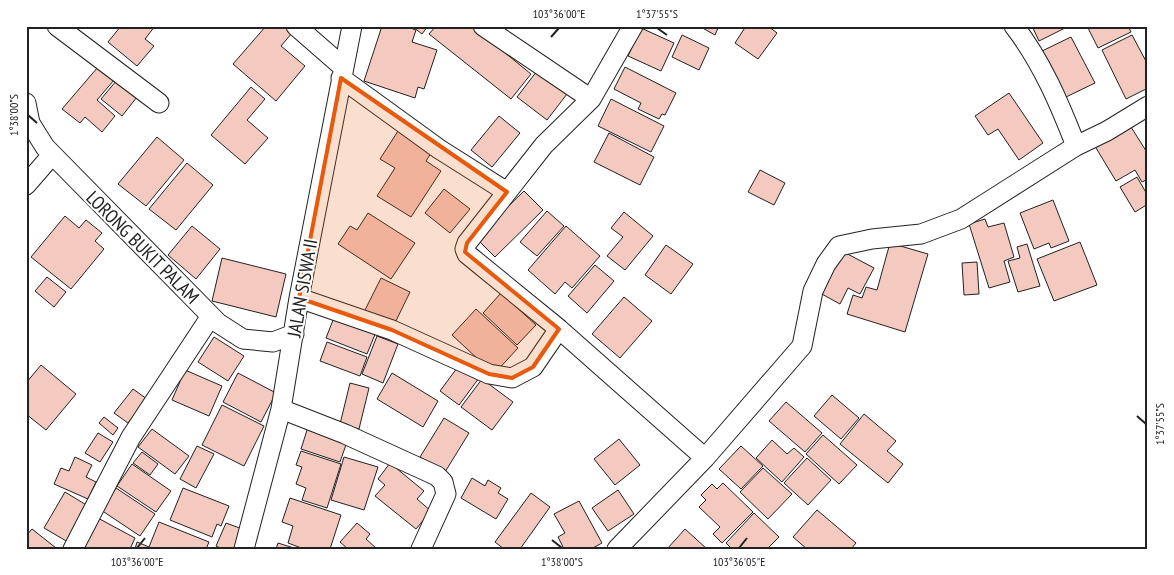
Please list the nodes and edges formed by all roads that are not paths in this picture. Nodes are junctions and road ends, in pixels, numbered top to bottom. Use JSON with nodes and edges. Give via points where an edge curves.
{"nodes":[{"id":1,"x":56,"y":26,"type":"edge"},
{"id":2,"x":296,"y":26,"type":"edge"},
{"id":3,"x":352,"y":26,"type":"edge"},
{"id":4,"x":483,"y":26,"type":"edge"},
{"id":5,"x":633,"y":26,"type":"edge"},
{"id":6,"x":1014,"y":26,"type":"edge"},
{"id":7,"x":342,"y":73,"type":"junction"},
{"id":8,"x":591,"y":99,"type":"junction"},
{"id":9,"x":26,"y":103,"type":"edge"},
{"id":10,"x":159,"y":103,"type":"dead end"},
{"id":11,"x":1148,"y":106,"type":"edge"},
{"id":12,"x":1076,"y":146,"type":"junction"},
{"id":13,"x":52,"y":155,"type":"junction"},
{"id":14,"x":26,"y":185,"type":"edge"},
{"id":15,"x":507,"y":192,"type":"junction"},
{"id":16,"x":298,"y":298,"type":"junction"},
{"id":17,"x":211,"y":316,"type":"junction"},
{"id":18,"x":559,"y":329,"type":"junction"},
{"id":19,"x":294,"y":334,"type":"junction"},
{"id":20,"x":281,"y":409,"type":"junction"},
{"id":21,"x":706,"y":458,"type":"junction"},
{"id":22,"x":73,"y":549,"type":"edge"},
{"id":23,"x":244,"y":549,"type":"edge"},
{"id":24,"x":421,"y":549,"type":"edge"},
{"id":25,"x":617,"y":549,"type":"edge"}],
"edges":[{"from":1,"to":10,"type":"street"},
{"from":2,"to":7,"type":"street"},
{"from":3,"to":7,"type":"street","name":"JALAN SISWA II"},
{"from":4,"to":8,"type":"street"},
{"from":5,"to":8,"type":"street"},
{"from":6,"to":12,"type":"street","via":[[1030,46]]},
{"from":7,"to":15,"type":"street","via":[[439,148]]},
{"from":7,"to":16,"type":"street","name":"JALAN SISWA II"},
{"from":8,"to":15,"type":"street","via":[[544,146]]},
{"from":9,"to":13,"type":"street","name":"LORONG BUKIT PALAM","via":[[30,123]]},
{"from":11,"to":12,"type":"street"},
{"from":12,"to":21,"type":"street","via":[[961,219],[921,234],[839,246],[813,291],[802,346]]},
{"from":13,"to":14,"type":"street"},
{"from":13,"to":17,"type":"street","name":"LORONG BUKIT PALAM"},
{"from":15,"to":18,"type":"street","via":[[467,243],[467,254]]},
{"from":16,"to":18,"type":"street","via":[[392,330],[489,374],[512,378],[533,367]]},
{"from":16,"to":19,"type":"street","name":"JALAN SISWA II"},
{"from":17,"to":19,"type":"street","name":"LORONG BUKIT PALAM","via":[[243,340],[273,342]]},
{"from":17,"to":22,"type":"street","via":[[131,437]]},
{"from":18,"to":21,"type":"street"},
{"from":19,"to":20,"type":"street","name":"JALAN SISWA II"},
{"from":20,"to":23,"type":"street","name":"JALAN SISWA II"},
{"from":20,"to":24,"type":"street","via":[[345,434],[437,476],[443,482],[446,494]]},
{"from":21,"to":25,"type":"street"}]}
